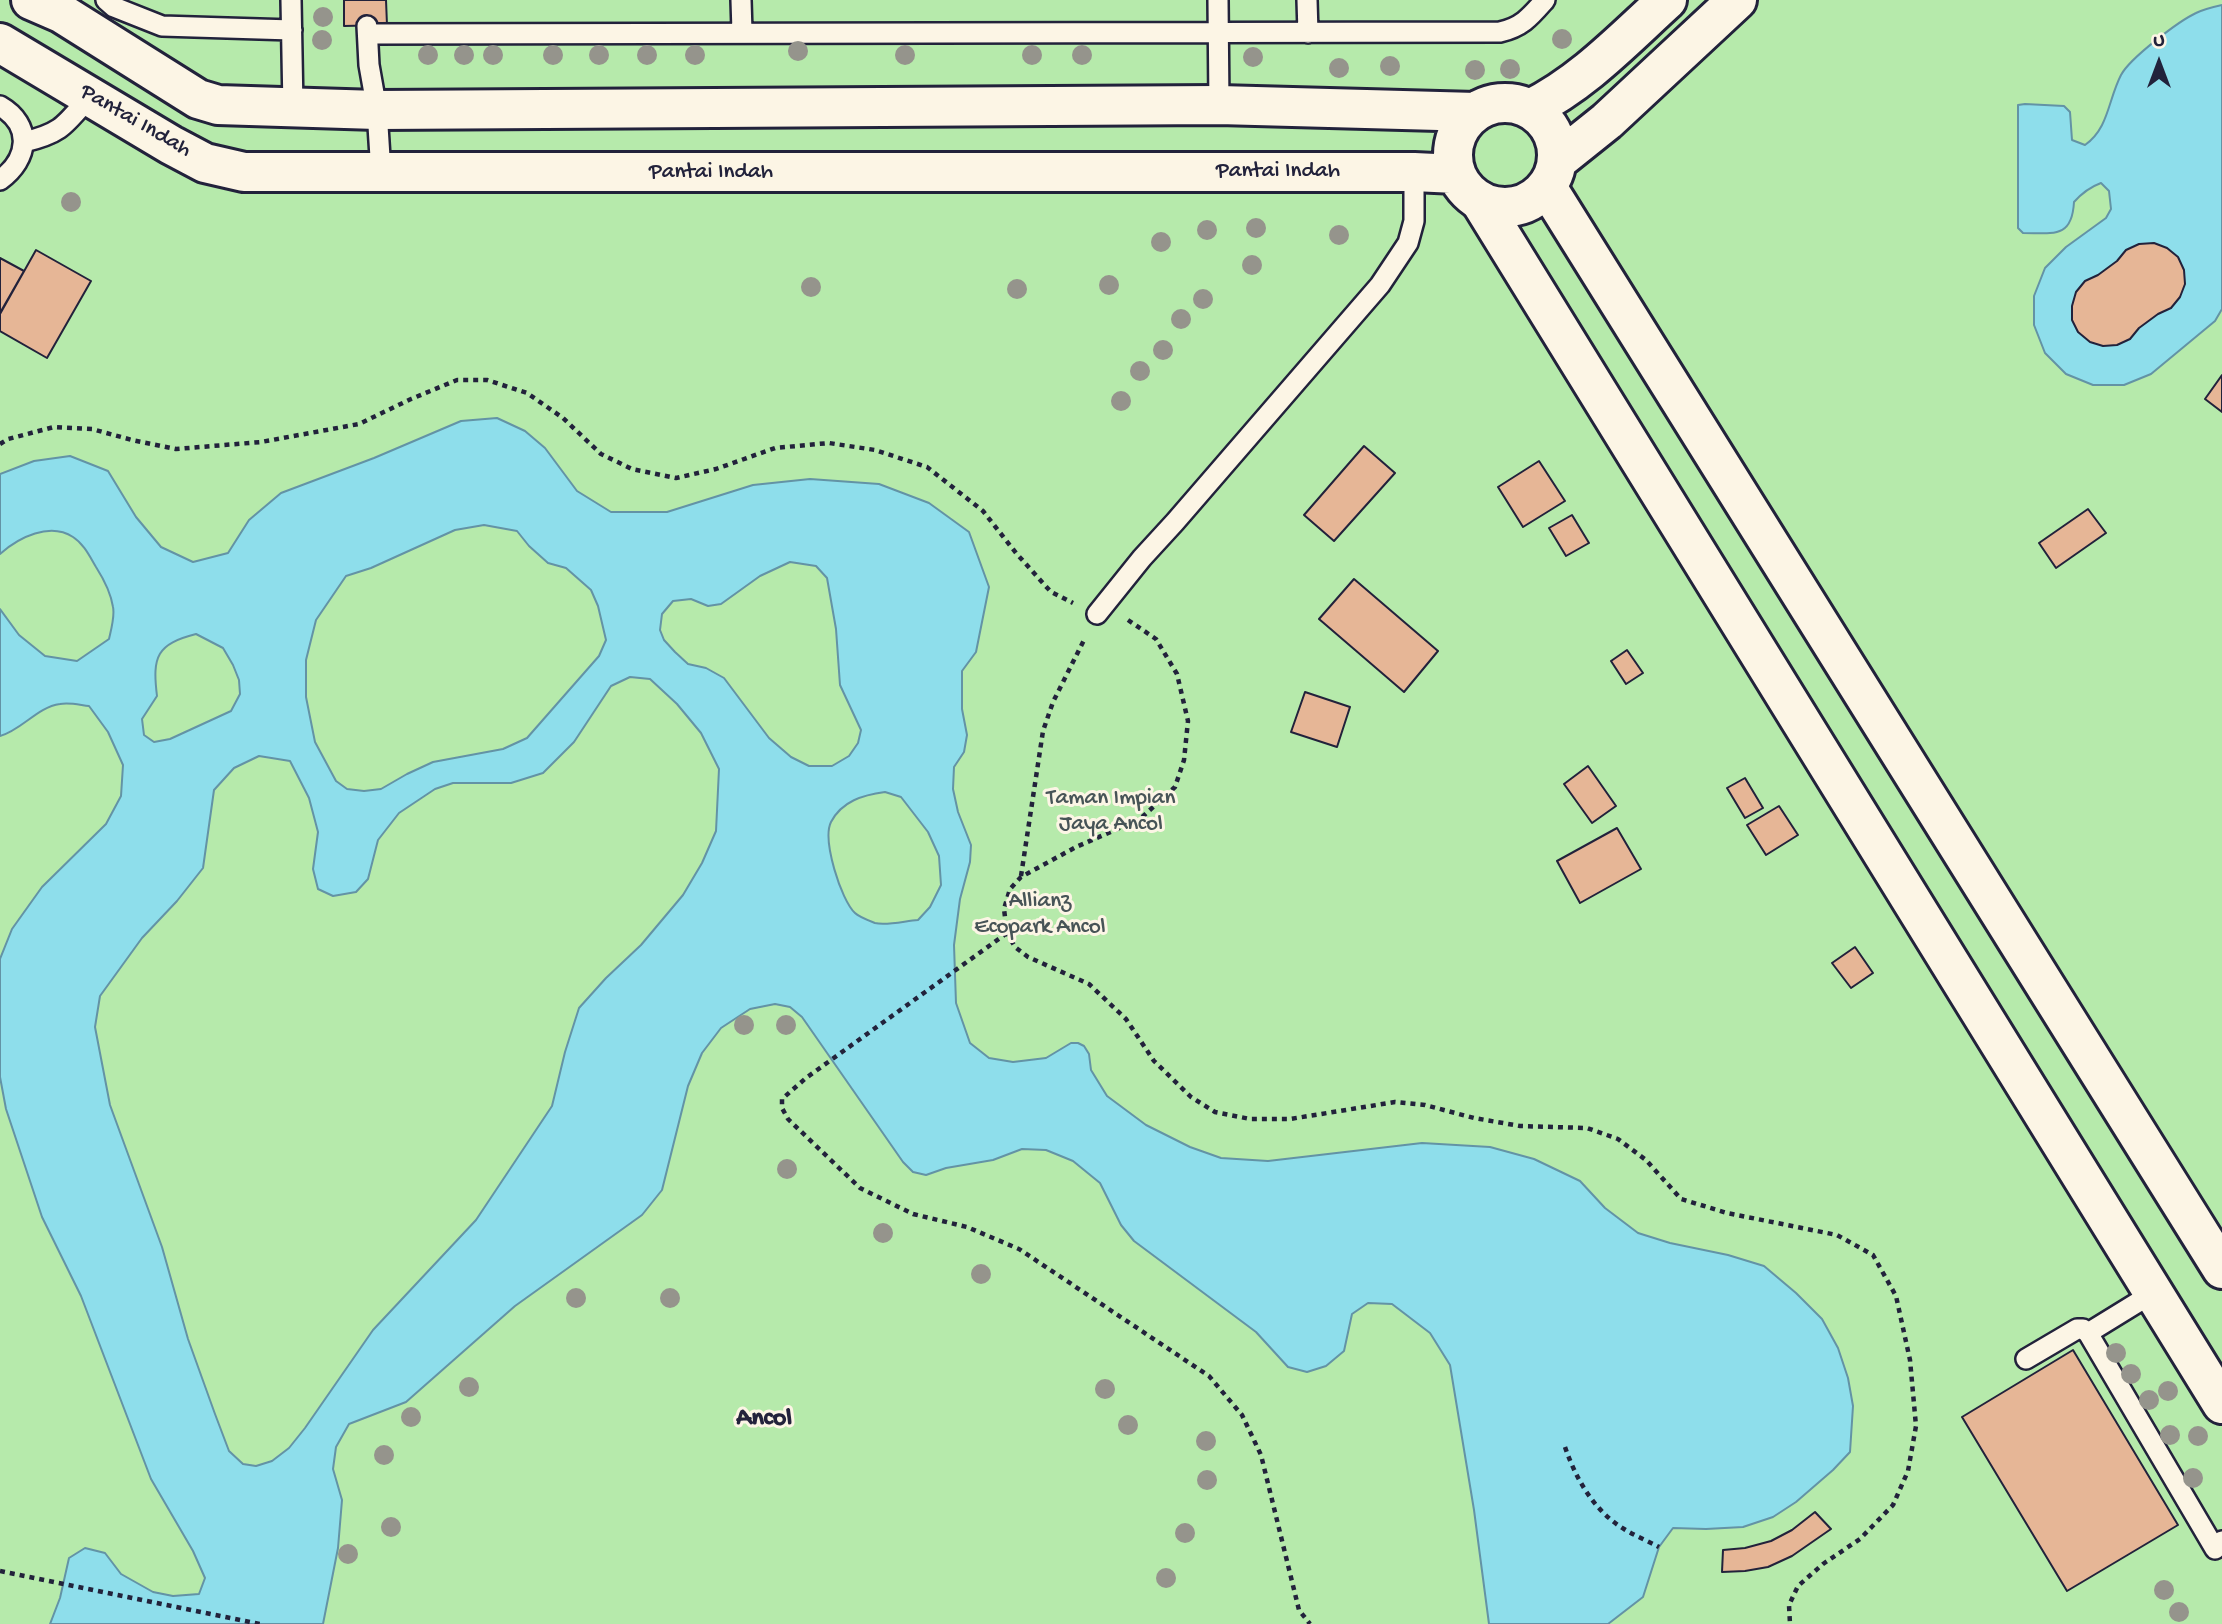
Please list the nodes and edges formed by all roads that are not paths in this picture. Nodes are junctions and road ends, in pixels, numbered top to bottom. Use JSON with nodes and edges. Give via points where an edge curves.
{"nodes":[{"id":1,"x":31,"y":0,"type":"edge"},
{"id":2,"x":106,"y":0,"type":"edge"},
{"id":3,"x":291,"y":0,"type":"edge"},
{"id":4,"x":741,"y":0,"type":"edge"},
{"id":5,"x":1218,"y":0,"type":"edge"},
{"id":6,"x":1307,"y":0,"type":"edge"},
{"id":7,"x":1545,"y":0,"type":"edge"},
{"id":8,"x":1667,"y":0,"type":"edge"},
{"id":9,"x":1737,"y":0,"type":"edge"},
{"id":10,"x":292,"y":30,"type":"junction"},
{"id":11,"x":742,"y":32,"type":"junction"},
{"id":12,"x":1308,"y":33,"type":"junction"},
{"id":13,"x":1218,"y":34,"type":"junction"},
{"id":14,"x":0,"y":43,"type":"edge"},
{"id":15,"x":90,"y":96,"type":"junction"},
{"id":16,"x":0,"y":106,"type":"edge"},
{"id":17,"x":1219,"y":106,"type":"junction"},
{"id":18,"x":293,"y":108,"type":"junction"},
{"id":19,"x":1530,"y":109,"type":"junction"},
{"id":20,"x":377,"y":110,"type":"junction"},
{"id":21,"x":1476,"y":112,"type":"junction"},
{"id":22,"x":24,"y":142,"type":"junction"},
{"id":23,"x":1414,"y":172,"type":"junction"},
{"id":24,"x":381,"y":173,"type":"junction"},
{"id":25,"x":1552,"y":174,"type":"junction"},
{"id":26,"x":0,"y":180,"type":"edge"},
{"id":27,"x":1468,"y":188,"type":"junction"},
{"id":28,"x":1097,"y":614,"type":"road end"},
{"id":29,"x":2222,"y":1269,"type":"edge"},
{"id":30,"x":2153,"y":1293,"type":"junction"},
{"id":31,"x":2088,"y":1333,"type":"junction"},
{"id":32,"x":2026,"y":1359,"type":"dead end"},
{"id":33,"x":2222,"y":1404,"type":"edge"},
{"id":34,"x":2222,"y":1541,"type":"edge"}],
"edges":[{"from":1,"to":18,"type":"street","via":[[61,13],[198,99],[218,106]]},
{"from":2,"to":10,"type":"lane","via":[[162,26]]},
{"from":3,"to":10,"type":"lane"},
{"from":4,"to":11,"type":"lane"},
{"from":5,"to":13,"type":"lane"},
{"from":6,"to":12,"type":"lane"},
{"from":7,"to":12,"type":"lane","via":[[1516,29],[1500,32]]},
{"from":8,"to":19,"type":"street","via":[[1581,78]]},
{"from":9,"to":25,"type":"street"},
{"from":10,"to":18,"type":"lane"},
{"from":11,"to":13,"type":"lane"},
{"from":11,"to":20,"type":"lane","via":[[367,30]]},
{"from":12,"to":13,"type":"lane"},
{"from":13,"to":17,"type":"lane"},
{"from":14,"to":15,"type":"street","name":"Pantai Indah"},
{"from":15,"to":22,"type":"lane","via":[[67,124],[50,135]]},
{"from":15,"to":24,"type":"street","name":"Pantai Indah","via":[[205,163],[244,172]]},
{"from":16,"to":22,"type":"lane","via":[[14,116]]},
{"from":17,"to":20,"type":"street"},
{"from":17,"to":21,"type":"street"},
{"from":18,"to":20,"type":"street"},
{"from":19,"to":21,"type":"street","via":[[1493,104]]},
{"from":19,"to":25,"type":"street","via":[[1546,122],[1555,140]]},
{"from":20,"to":24,"type":"lane"},
{"from":21,"to":27,"type":"street","via":[[1454,139],[1452,157]]},
{"from":22,"to":26,"type":"lane","via":[[14,168]]},
{"from":23,"to":24,"type":"street","name":"Pantai Indah"},
{"from":23,"to":27,"type":"street","name":"Pantai Indah"},
{"from":23,"to":28,"type":"lane","via":[[1414,221],[1408,243],[1380,285]]},
{"from":25,"to":27,"type":"street","via":[[1528,202],[1503,207]]},
{"from":25,"to":29,"type":"street"},
{"from":27,"to":30,"type":"street"},
{"from":30,"to":31,"type":"lane"},
{"from":30,"to":33,"type":"street"},
{"from":31,"to":32,"type":"lane","via":[[2077,1329]]},
{"from":31,"to":34,"type":"lane","via":[[2215,1549]]}]}
